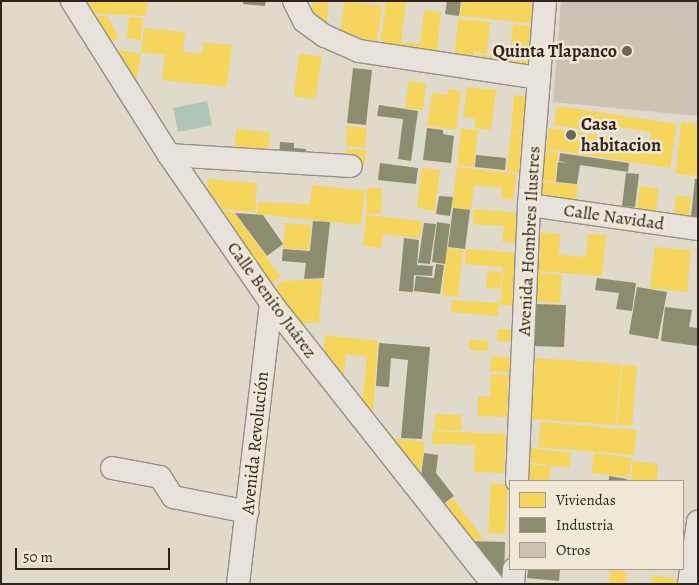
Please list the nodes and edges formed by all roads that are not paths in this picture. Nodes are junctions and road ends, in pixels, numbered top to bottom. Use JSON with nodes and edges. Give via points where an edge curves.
{"nodes":[{"id":1,"x":72,"y":1,"type":"edge"},
{"id":2,"x":294,"y":1,"type":"edge"},
{"id":3,"x":545,"y":1,"type":"edge"},
{"id":4,"x":539,"y":78,"type":"junction"},
{"id":5,"x":169,"y":155,"type":"junction"},
{"id":6,"x":351,"y":166,"type":"dead end"},
{"id":7,"x":529,"y":205,"type":"junction"},
{"id":8,"x":698,"y":229,"type":"edge"},
{"id":9,"x":271,"y":303,"type":"junction"},
{"id":10,"x":112,"y":468,"type":"dead end"},
{"id":11,"x":517,"y":480,"type":"edge"},
{"id":12,"x":248,"y":512,"type":"junction"},
{"id":13,"x":698,"y":522,"type":"edge"},
{"id":14,"x":514,"y":570,"type":"edge"},
{"id":15,"x":238,"y":584,"type":"edge"},
{"id":16,"x":493,"y":584,"type":"edge"},
{"id":17,"x":513,"y":584,"type":"edge"},
{"id":18,"x":689,"y":584,"type":"edge"}],
"edges":[{"from":1,"to":5,"type":"street","name":"Calle Benito Juárez"},
{"from":2,"to":4,"type":"street","via":[[304,22],[325,36],[359,51]]},
{"from":3,"to":4,"type":"street","name":"Avenida Hombres Ilustres"},
{"from":4,"to":7,"type":"street","name":"Avenida Hombres Ilustres"},
{"from":5,"to":6,"type":"street"},
{"from":5,"to":9,"type":"street","name":"Calle Benito Juárez"},
{"from":7,"to":8,"type":"street","name":"Calle Navidad"},
{"from":7,"to":11,"type":"street","name":"Avenida Hombres Ilustres"},
{"from":9,"to":12,"type":"street","name":"Avenida Revolución"},
{"from":9,"to":16,"type":"street","name":"Calle Benito Juárez"},
{"from":10,"to":12,"type":"street","via":[[160,477],[174,497]]},
{"from":12,"to":15,"type":"street","name":"Avenida Revolución"},
{"from":13,"to":18,"type":"street"},
{"from":14,"to":17,"type":"street"}]}
